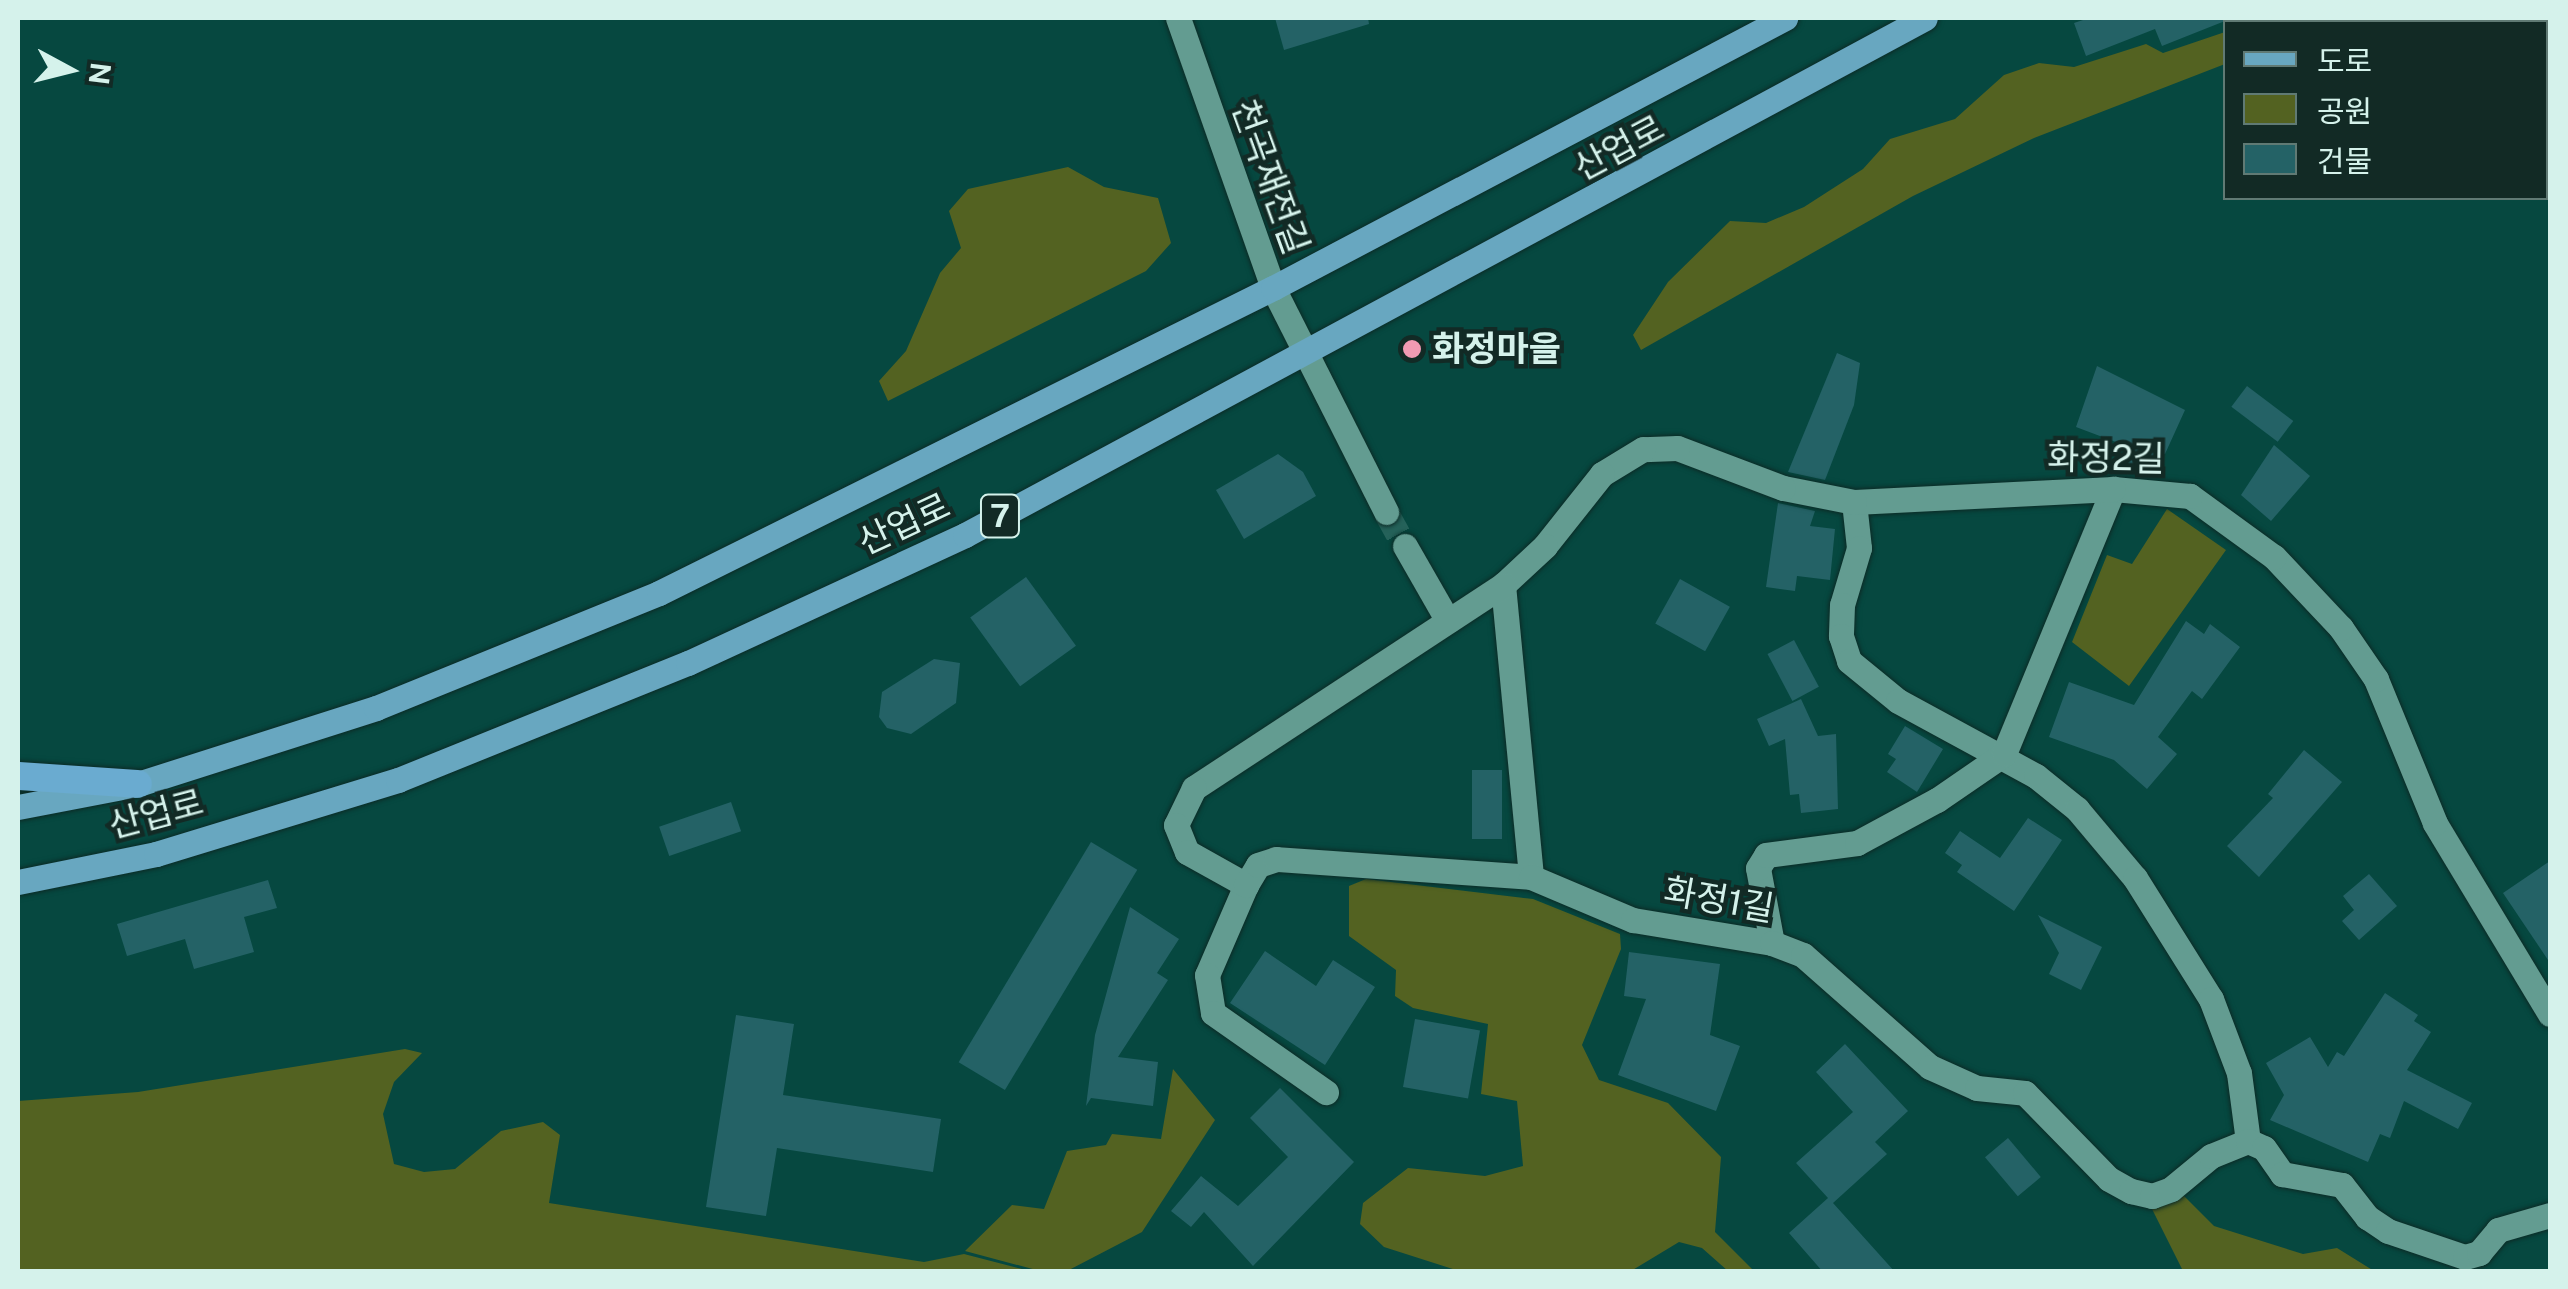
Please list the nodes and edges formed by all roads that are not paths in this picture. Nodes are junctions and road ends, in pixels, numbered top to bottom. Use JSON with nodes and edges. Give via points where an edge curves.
{"nodes":[{"id":1,"x":1178,"y":18,"type":"edge"},
{"id":2,"x":1786,"y":18,"type":"edge"},
{"id":3,"x":1925,"y":18,"type":"edge"},
{"id":4,"x":1274,"y":288,"type":"junction"},
{"id":5,"x":1306,"y":356,"type":"junction"},
{"id":6,"x":2113,"y":490,"type":"junction"},
{"id":7,"x":1854,"y":502,"type":"junction"},
{"id":8,"x":1386,"y":512,"type":"tunnel mouth"},
{"id":9,"x":1405,"y":546,"type":"tunnel mouth"},
{"id":10,"x":1503,"y":585,"type":"junction"},
{"id":11,"x":1448,"y":621,"type":"junction"},
{"id":12,"x":2004,"y":754,"type":"junction"},
{"id":13,"x":18,"y":776,"type":"edge"},
{"id":14,"x":138,"y":784,"type":"junction"},
{"id":15,"x":18,"y":807,"type":"edge"},
{"id":16,"x":1531,"y":877,"type":"junction"},
{"id":17,"x":18,"y":882,"type":"edge"},
{"id":18,"x":1246,"y":885,"type":"junction"},
{"id":19,"x":1772,"y":943,"type":"junction"},
{"id":20,"x":2550,"y":1014,"type":"edge"},
{"id":21,"x":1326,"y":1092,"type":"dead end"},
{"id":22,"x":2248,"y":1141,"type":"junction"},
{"id":23,"x":2550,"y":1215,"type":"edge"}],
"edges":[{"from":1,"to":4,"type":"street","name":"천곡재전길"},
{"from":2,"to":4,"type":"main road","name":"산업로","number":"7"},
{"from":3,"to":5,"type":"main road","name":"산업로","number":"7"},
{"from":4,"to":5,"type":"street","name":"천곡재전길"},
{"from":4,"to":14,"type":"main road","name":"산업로","number":"7","via":[[659,592],[376,708]]},
{"from":5,"to":8,"type":"street","name":"천곡재전길"},
{"from":5,"to":17,"type":"main road","name":"산업로","number":"7","via":[[964,535],[688,663],[398,780],[156,854]]},
{"from":6,"to":7,"type":"street","name":"화정2길"},
{"from":6,"to":12,"type":"street"},
{"from":6,"to":20,"type":"street","name":"화정2길","via":[[2190,496],[2229,518],[2341,628],[2376,678],[2435,823]]},
{"from":7,"to":10,"type":"street","name":"화정2길","via":[[1783,488],[1676,448],[1643,449],[1602,474]]},
{"from":7,"to":12,"type":"street","via":[[1859,548],[1842,605],[1841,636],[1849,661],[1898,701]]},
{"from":9,"to":11,"type":"street"},
{"from":10,"to":11,"type":"street"},
{"from":10,"to":16,"type":"street"},
{"from":11,"to":18,"type":"street","via":[[1194,788],[1176,826],[1178,840],[1187,852]]},
{"from":12,"to":19,"type":"street","via":[[1857,843],[1766,855],[1758,868]]},
{"from":12,"to":22,"type":"street","via":[[2077,808],[2135,878],[2187,957],[2239,1073]]},
{"from":13,"to":14,"type":"highway","number":"7"},
{"from":14,"to":15,"type":"main road","name":"산업로"},
{"from":16,"to":18,"type":"street","name":"화정1길","via":[[1276,858],[1258,865]]},
{"from":16,"to":19,"type":"street","name":"화정1길","via":[[1633,920]]},
{"from":18,"to":21,"type":"street","via":[[1207,974],[1213,1013]]},
{"from":19,"to":22,"type":"street","name":"화정1길","via":[[1803,956],[1930,1067],[1977,1088],[2025,1093],[2110,1180],[2130,1191],[2152,1196],[2170,1190],[2211,1156]]},
{"from":22,"to":23,"type":"street","via":[[2264,1148],[2282,1174],[2342,1185],[2367,1218],[2388,1231],[2464,1257],[2479,1253],[2498,1230]]}]}
